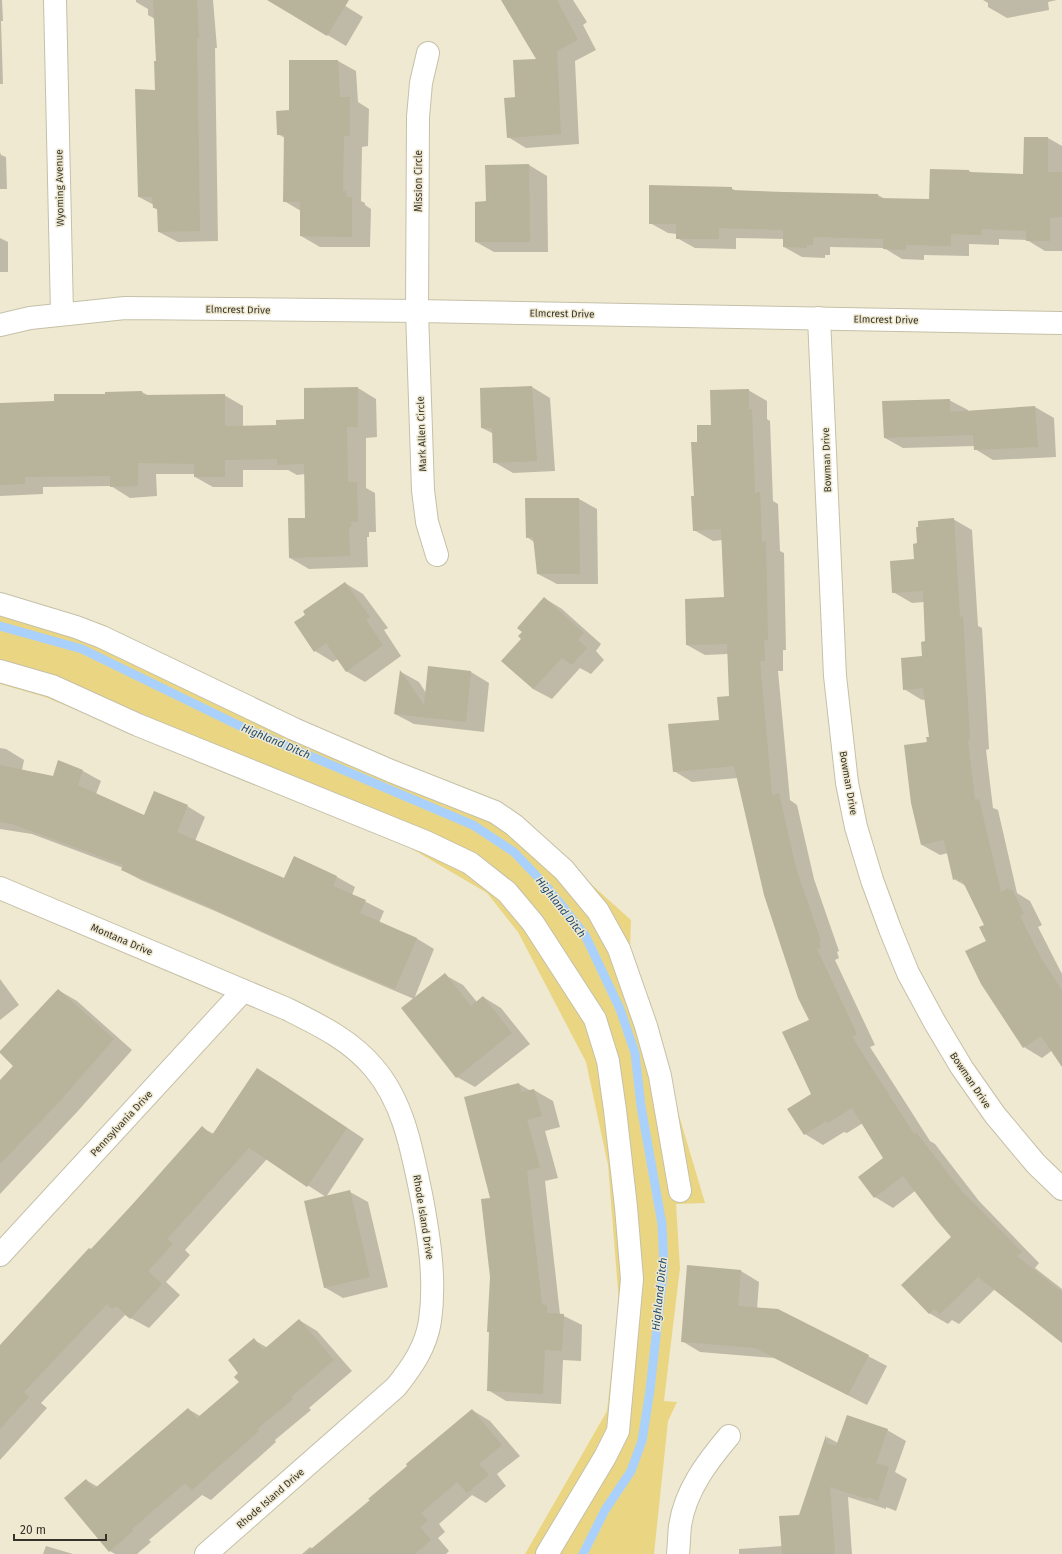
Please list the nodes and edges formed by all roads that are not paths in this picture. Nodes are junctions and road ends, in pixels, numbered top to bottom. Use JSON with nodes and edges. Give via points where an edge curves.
{"nodes":[{"id":1,"x":55,"y":0,"type":"edge"},
{"id":2,"x":428,"y":53,"type":"dead end"},
{"id":3,"x":417,"y":311,"type":"junction"},
{"id":4,"x":62,"y":314,"type":"junction"},
{"id":5,"x":819,"y":318,"type":"junction"},
{"id":6,"x":1062,"y":323,"type":"edge"},
{"id":7,"x":0,"y":325,"type":"edge"},
{"id":8,"x":437,"y":555,"type":"dead end"},
{"id":9,"x":0,"y":604,"type":"edge"},
{"id":10,"x":0,"y":671,"type":"edge"},
{"id":11,"x":0,"y":888,"type":"edge"},
{"id":12,"x":243,"y":991,"type":"junction"},
{"id":13,"x":1062,"y":1189,"type":"edge"},
{"id":14,"x":680,"y":1191,"type":"dead end"},
{"id":15,"x":0,"y":1255,"type":"edge"},
{"id":16,"x":729,"y":1436,"type":"dead end"},
{"id":17,"x":206,"y":1554,"type":"edge"},
{"id":18,"x":547,"y":1554,"type":"edge"},
{"id":19,"x":678,"y":1554,"type":"edge"}],
"edges":[{"from":1,"to":4,"type":"street","name":"Wyoming Avenue"},
{"from":2,"to":3,"type":"street","name":"Mission Circle","via":[[421,83],[418,117]]},
{"from":3,"to":4,"type":"street","name":"Elmcrest Drive","via":[[125,308]]},
{"from":3,"to":5,"type":"street","name":"Elmcrest Drive"},
{"from":3,"to":8,"type":"street","name":"Mark Allen Circle","via":[[423,490],[427,522]]},
{"from":4,"to":7,"type":"street"},
{"from":5,"to":6,"type":"street","name":"Elmcrest Drive"},
{"from":5,"to":13,"type":"street","name":"Bowman Drive","via":[[835,676],[847,783],[856,827],[872,880],[908,974],[934,1021],[962,1068],[995,1115],[1036,1164]]},
{"from":9,"to":14,"type":"street","via":[[76,627],[102,638],[308,735],[495,812],[514,825],[564,870],[598,911],[619,949],[646,1026],[660,1076]]},
{"from":10,"to":18,"type":"street","via":[[52,686],[138,725],[426,842],[470,863],[507,892],[533,923],[595,1019],[608,1061],[626,1207],[632,1279],[628,1329],[618,1431]]},
{"from":11,"to":12,"type":"street","name":"Montana Drive"},
{"from":12,"to":15,"type":"street","name":"Pennsylvania Drive"},
{"from":12,"to":17,"type":"street","name":"Rhode Island Drive","via":[[327,1029],[354,1048],[374,1068],[391,1093],[412,1148],[428,1235],[432,1295],[430,1322],[422,1347],[396,1387]]},
{"from":16,"to":19,"type":"street","via":[[708,1460],[687,1501],[680,1526]]}]}
